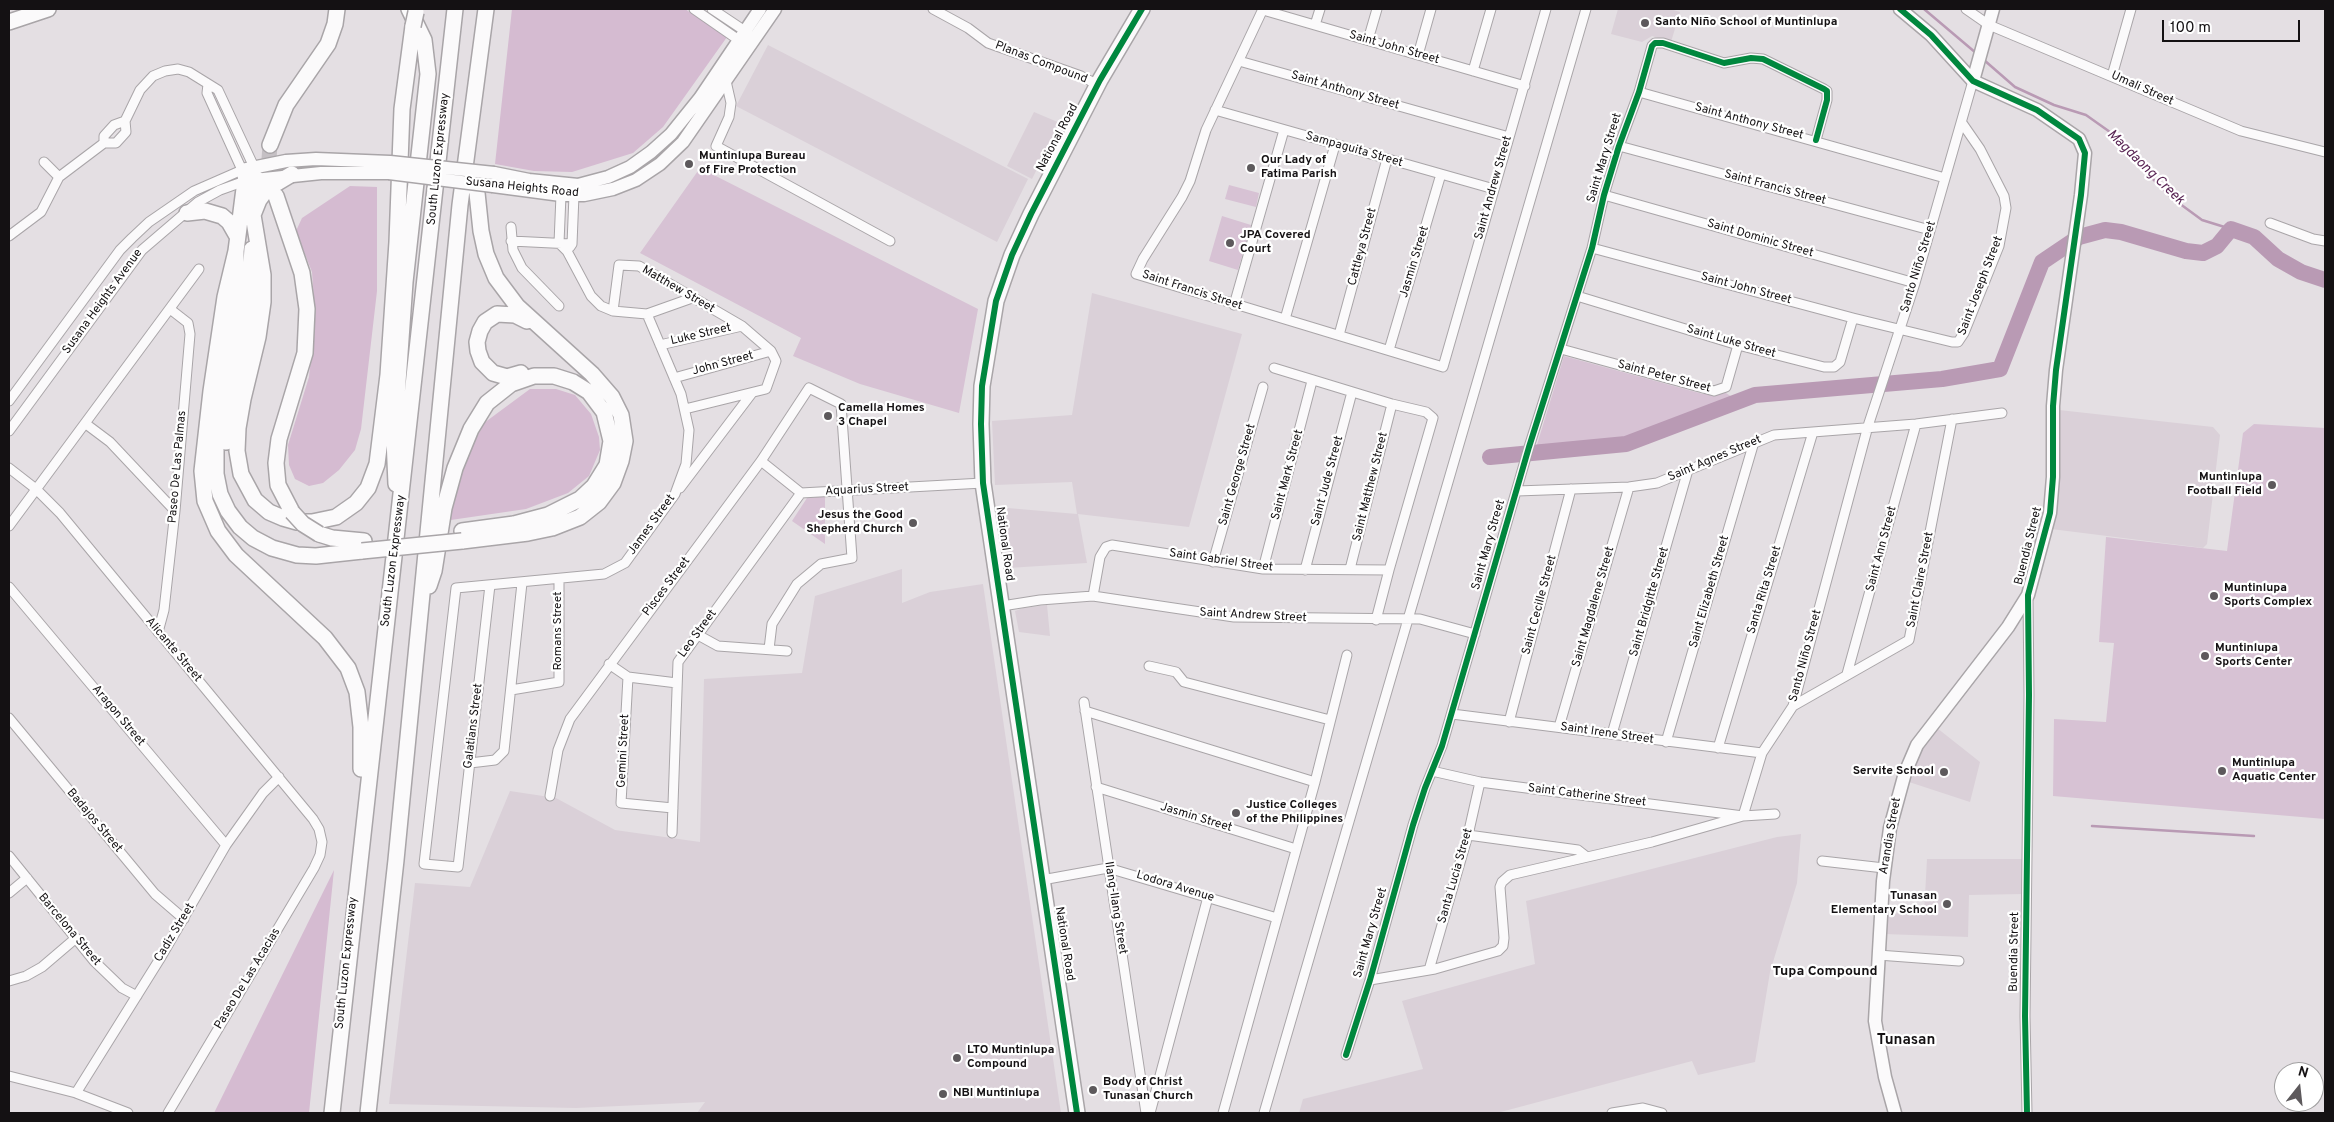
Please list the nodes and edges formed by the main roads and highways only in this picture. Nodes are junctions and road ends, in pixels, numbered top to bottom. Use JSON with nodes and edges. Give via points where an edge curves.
{"nodes":[{"id":1,"x":43,"y":9,"type":"edge"},
{"id":2,"x":48,"y":9,"type":"edge"},
{"id":3,"x":338,"y":9,"type":"edge"},
{"id":4,"x":456,"y":9,"type":"edge"},
{"id":5,"x":486,"y":9,"type":"edge"},
{"id":6,"x":1142,"y":9,"type":"edge"},
{"id":7,"x":414,"y":14,"type":"edge"},
{"id":8,"x":24,"y":17,"type":"junction"},
{"id":9,"x":9,"y":22,"type":"edge"},
{"id":10,"x":270,"y":144,"type":"tunnel mouth"},
{"id":11,"x":466,"y":153,"type":"junction"},
{"id":12,"x":249,"y":174,"type":"road end"},
{"id":13,"x":292,"y":174,"type":"road end"},
{"id":14,"x":276,"y":196,"type":"tunnel mouth"},
{"id":15,"x":187,"y":212,"type":"road end"},
{"id":16,"x":247,"y":214,"type":"junction"},
{"id":17,"x":236,"y":244,"type":"junction"},
{"id":18,"x":405,"y":282,"type":"junction"},
{"id":19,"x":547,"y":334,"type":"junction"},
{"id":20,"x":388,"y":374,"type":"junction"},
{"id":21,"x":574,"y":382,"type":"junction"},
{"id":22,"x":399,"y":526,"type":"junction"},
{"id":23,"x":462,"y":536,"type":"junction"},
{"id":24,"x":363,"y":546,"type":"junction"},
{"id":25,"x":420,"y":614,"type":"junction"},
{"id":26,"x":364,"y":811,"type":"junction"},
{"id":27,"x":332,"y":1113,"type":"edge"},
{"id":28,"x":368,"y":1113,"type":"edge"},
{"id":29,"x":1077,"y":1113,"type":"edge"}],
"edges":[{"from":1,"to":8,"type":"highway"},
{"from":2,"to":8,"type":"highway"},
{"from":3,"to":10,"type":"highway","via":[[328,44],[286,105]]},
{"from":4,"to":22,"type":"highway","name":"South Luzon Expressway"},
{"from":5,"to":11,"type":"highway","name":"South Luzon Expressway"},
{"from":6,"to":29,"type":"highway","name":"National Road","via":[[1021,234],[996,301],[982,386],[984,483]]},
{"from":7,"to":18,"type":"highway","via":[[424,40],[428,74]]},
{"from":7,"to":20,"type":"highway","via":[[402,109]]},
{"from":8,"to":9,"type":"highway"},
{"from":11,"to":19,"type":"highway","via":[[490,265],[507,295]]},
{"from":11,"to":25,"type":"highway","name":"South Luzon Expressway"},
{"from":12,"to":16,"type":"highway"},
{"from":13,"to":16,"type":"highway","via":[[267,190]]},
{"from":14,"to":24,"type":"highway","bridge":true,"via":[[302,274],[308,316],[304,353],[279,440],[276,463],[281,493],[292,512],[319,534]]},
{"from":15,"to":17,"type":"highway","via":[[204,211],[222,216],[228,222]]},
{"from":16,"to":17,"type":"highway"},
{"from":16,"to":20,"type":"highway","via":[[263,275],[263,302],[238,428],[237,451],[241,474],[255,500],[276,515],[304,522],[330,519],[356,503],[368,488],[377,464]]},
{"from":16,"to":24,"type":"highway","via":[[249,306],[225,447],[230,497],[251,526],[285,544],[320,548]]},
{"from":17,"to":24,"type":"highway","via":[[236,299],[216,444],[216,474],[223,502],[246,533],[272,548],[316,556]]},
{"from":17,"to":26,"type":"highway","via":[[211,390],[202,471],[205,501],[218,531],[236,555],[325,638],[348,668],[357,692],[361,727]]},
{"from":18,"to":20,"type":"highway"},
{"from":18,"to":22,"type":"highway","via":[[394,439]]},
{"from":19,"to":21,"type":"highway","via":[[515,314],[497,314],[482,326],[478,352],[485,366],[497,376],[547,369]]},
{"from":19,"to":23,"type":"highway","via":[[592,374],[617,406],[625,441],[619,470],[599,502],[571,521],[528,534]]},
{"from":21,"to":23,"type":"highway","via":[[595,398],[609,426],[609,456],[594,486],[580,499],[548,515]]},
{"from":21,"to":25,"type":"highway","via":[[544,376],[527,378],[502,390],[481,412],[452,478],[434,571]]},
{"from":22,"to":26,"type":"highway","name":"South Luzon Expressway"},
{"from":23,"to":24,"type":"highway"},
{"from":25,"to":28,"type":"highway","name":"South Luzon Expressway"},
{"from":26,"to":27,"type":"highway","name":"South Luzon Expressway"}]}
